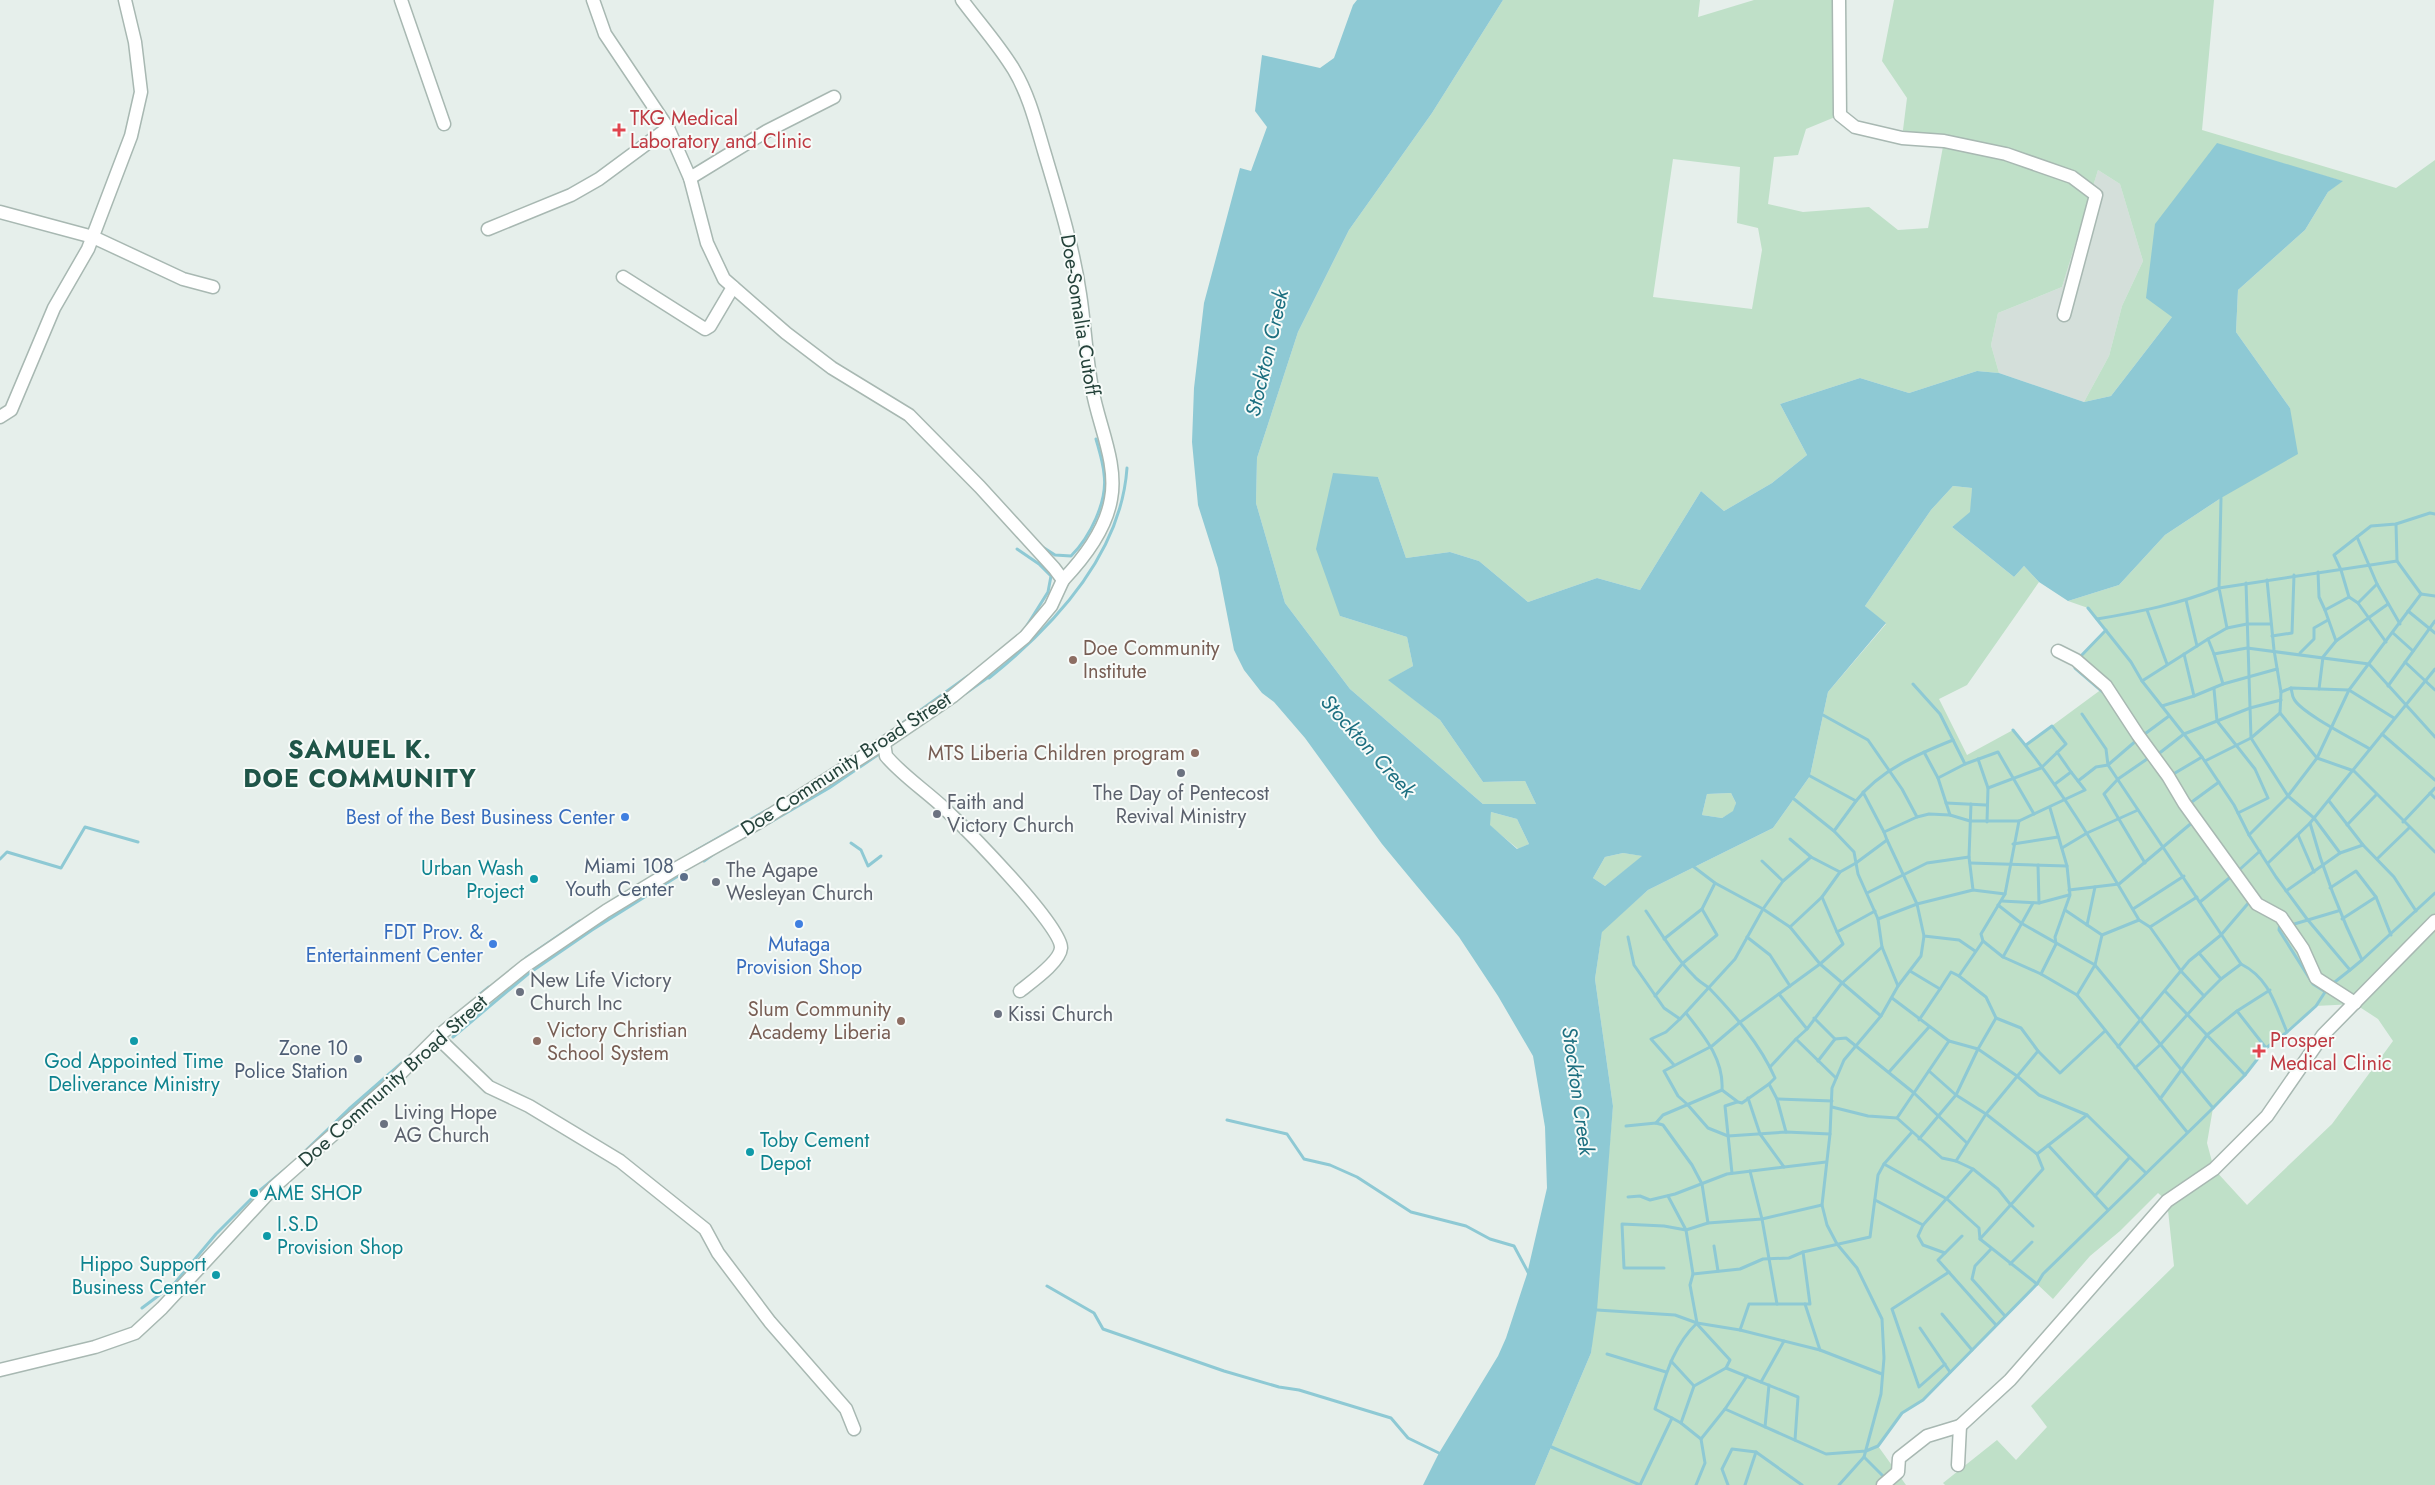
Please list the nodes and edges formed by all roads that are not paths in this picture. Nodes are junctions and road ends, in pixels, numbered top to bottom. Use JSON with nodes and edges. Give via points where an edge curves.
{"nodes":[{"id":1,"x":125,"y":0,"type":"edge"},
{"id":2,"x":401,"y":0,"type":"edge"},
{"id":3,"x":593,"y":0,"type":"edge"},
{"id":4,"x":962,"y":0,"type":"edge"},
{"id":5,"x":1838,"y":0,"type":"edge"},
{"id":6,"x":834,"y":96,"type":"dead end"},
{"id":7,"x":444,"y":124,"type":"dead end"},
{"id":8,"x":668,"y":128,"type":"junction"},
{"id":9,"x":690,"y":178,"type":"junction"},
{"id":10,"x":0,"y":212,"type":"edge"},
{"id":11,"x":488,"y":228,"type":"dead end"},
{"id":12,"x":93,"y":237,"type":"junction"},
{"id":13,"x":623,"y":277,"type":"dead end"},
{"id":14,"x":213,"y":287,"type":"dead end"},
{"id":15,"x":733,"y":288,"type":"junction"},
{"id":16,"x":2064,"y":316,"type":"dead end"},
{"id":17,"x":0,"y":417,"type":"edge"},
{"id":18,"x":1063,"y":580,"type":"junction"},
{"id":19,"x":2058,"y":651,"type":"dead end"},
{"id":20,"x":884,"y":743,"type":"junction"},
{"id":21,"x":2435,"y":921,"type":"edge"},
{"id":22,"x":1020,"y":991,"type":"dead end"},
{"id":23,"x":2355,"y":1004,"type":"junction"},
{"id":24,"x":437,"y":1037,"type":"junction"},
{"id":25,"x":0,"y":1370,"type":"edge"},
{"id":26,"x":1960,"y":1426,"type":"junction"},
{"id":27,"x":854,"y":1429,"type":"dead end"},
{"id":28,"x":1958,"y":1465,"type":"dead end"},
{"id":29,"x":1883,"y":1485,"type":"edge"}],
"edges":[{"from":1,"to":12,"type":"street","via":[[135,42],[141,92],[131,136]]},
{"from":2,"to":7,"type":"street"},
{"from":3,"to":8,"type":"street","via":[[605,34]]},
{"from":4,"to":18,"type":"street","name":"Doe-Somalia Cutoff","via":[[1014,70],[1038,130],[1071,247],[1094,401],[1112,468],[1112,498],[1106,518]]},
{"from":5,"to":16,"type":"street","via":[[1840,115],[1855,126],[1902,138],[1944,141],[2006,154],[2072,176],[2096,195]]},
{"from":6,"to":9,"type":"street","via":[[767,131]]},
{"from":8,"to":9,"type":"street"},
{"from":8,"to":11,"type":"street","via":[[598,180],[571,195]]},
{"from":9,"to":15,"type":"street","via":[[712,258],[724,280]]},
{"from":10,"to":12,"type":"street"},
{"from":12,"to":14,"type":"street","via":[[183,279]]},
{"from":12,"to":17,"type":"street","via":[[54,308],[11,410]]},
{"from":13,"to":15,"type":"street","via":[[705,329]]},
{"from":15,"to":18,"type":"street","via":[[832,368],[909,415],[980,487]]},
{"from":18,"to":20,"type":"street","name":"Doe Community Broad Street","via":[[1051,606],[1025,637],[953,696]]},
{"from":19,"to":23,"type":"street","via":[[2076,660],[2106,686],[2256,904],[2281,917],[2303,949],[2316,978]]},
{"from":20,"to":22,"type":"street","via":[[886,756],[891,762],[980,844],[1046,918],[1060,943],[1059,955]]},
{"from":20,"to":24,"type":"street","name":"Doe Community Broad Street","via":[[761,821],[606,912],[525,966]]},
{"from":21,"to":23,"type":"street"},
{"from":23,"to":26,"type":"street","via":[[2323,1035],[2267,1116],[2214,1169],[2167,1201],[2010,1380]]},
{"from":24,"to":25,"type":"street","name":"Doe Community Broad Street","via":[[275,1186],[135,1333],[95,1347]]},
{"from":24,"to":27,"type":"street","via":[[489,1087],[529,1106],[620,1161],[705,1229],[718,1253],[770,1322],[846,1409]]},
{"from":26,"to":28,"type":"street"},
{"from":26,"to":29,"type":"street","via":[[1927,1436],[1899,1458],[1898,1472]]}]}
